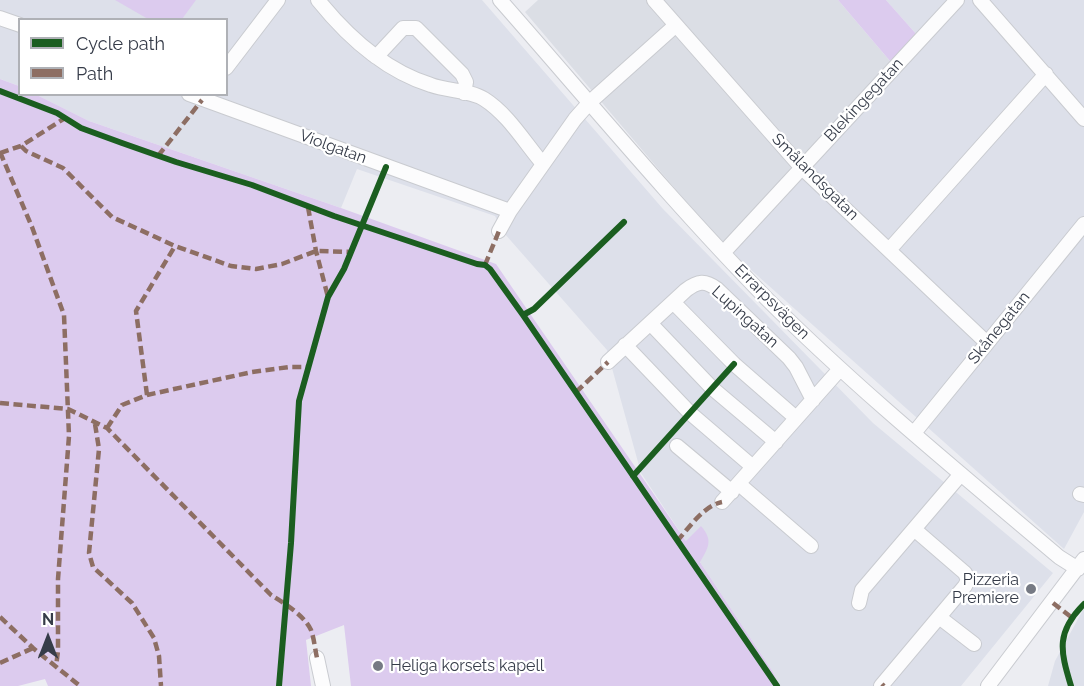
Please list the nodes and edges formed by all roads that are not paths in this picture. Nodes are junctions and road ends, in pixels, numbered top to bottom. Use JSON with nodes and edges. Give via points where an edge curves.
{"nodes":[{"id":1,"x":278,"y":0,"type":"edge"},
{"id":2,"x":318,"y":0,"type":"edge"},
{"id":3,"x":500,"y":0,"type":"edge"},
{"id":4,"x":654,"y":0,"type":"edge"},
{"id":5,"x":957,"y":0,"type":"edge"},
{"id":6,"x":980,"y":0,"type":"edge"},
{"id":7,"x":0,"y":18,"type":"edge"},
{"id":8,"x":18,"y":25,"type":"edge"},
{"id":9,"x":676,"y":25,"type":"junction"},
{"id":10,"x":376,"y":57,"type":"junction"},
{"id":11,"x":228,"y":65,"type":"edge"},
{"id":12,"x":1046,"y":74,"type":"junction"},
{"id":13,"x":464,"y":93,"type":"junction"},
{"id":14,"x":199,"y":96,"type":"edge"},
{"id":15,"x":590,"y":102,"type":"junction"},
{"id":16,"x":1084,"y":119,"type":"edge"},
{"id":17,"x":543,"y":164,"type":"junction"},
{"id":18,"x":802,"y":168,"type":"junction"},
{"id":19,"x":510,"y":211,"type":"junction"},
{"id":20,"x":1084,"y":224,"type":"edge"},
{"id":21,"x":499,"y":231,"type":"dead end"},
{"id":22,"x":890,"y":250,"type":"junction"},
{"id":23,"x":723,"y":253,"type":"junction"},
{"id":24,"x":673,"y":302,"type":"junction"},
{"id":25,"x":650,"y":323,"type":"junction"},
{"id":26,"x":987,"y":343,"type":"junction"},
{"id":27,"x":625,"y":345,"type":"junction"},
{"id":28,"x":608,"y":362,"type":"dead end"},
{"id":29,"x":840,"y":369,"type":"junction"},
{"id":30,"x":813,"y":400,"type":"junction"},
{"id":31,"x":796,"y":418,"type":"junction"},
{"id":32,"x":914,"y":433,"type":"junction"},
{"id":33,"x":776,"y":442,"type":"junction"},
{"id":34,"x":677,"y":446,"type":"dead end"},
{"id":35,"x":753,"y":467,"type":"junction"},
{"id":36,"x":961,"y":474,"type":"junction"},
{"id":37,"x":735,"y":488,"type":"junction"},
{"id":38,"x":722,"y":502,"type":"dead end"},
{"id":39,"x":914,"y":529,"type":"junction"},
{"id":40,"x":811,"y":546,"type":"dead end"},
{"id":41,"x":1081,"y":564,"type":"edge"},
{"id":42,"x":859,"y":603,"type":"dead end"},
{"id":43,"x":939,"y":617,"type":"junction"},
{"id":44,"x":974,"y":644,"type":"dead end"},
{"id":45,"x":317,"y":658,"type":"dead end"},
{"id":46,"x":323,"y":686,"type":"edge"},
{"id":47,"x":881,"y":686,"type":"edge"},
{"id":48,"x":988,"y":686,"type":"edge"}],
"edges":[{"from":1,"to":11,"type":"street"},
{"from":2,"to":10,"type":"street"},
{"from":3,"to":15,"type":"street","name":"Errarpsvägen"},
{"from":4,"to":9,"type":"street","name":"Smålandsgatan"},
{"from":5,"to":18,"type":"street","name":"Blekingegatan"},
{"from":6,"to":12,"type":"street"},
{"from":7,"to":8,"type":"street"},
{"from":9,"to":15,"type":"street"},
{"from":9,"to":18,"type":"street","name":"Smålandsgatan"},
{"from":10,"to":13,"type":"street","via":[[419,81]]},
{"from":10,"to":13,"type":"street","via":[[403,28],[416,28],[462,74],[466,82]]},
{"from":12,"to":16,"type":"street"},
{"from":12,"to":22,"type":"street"},
{"from":13,"to":17,"type":"street","via":[[482,98],[498,109]]},
{"from":14,"to":19,"type":"street","name":"Violgatan"},
{"from":15,"to":17,"type":"street"},
{"from":15,"to":23,"type":"street","name":"Errarpsvägen"},
{"from":17,"to":19,"type":"street"},
{"from":18,"to":22,"type":"street","name":"Smålandsgatan"},
{"from":18,"to":23,"type":"street","name":"Blekingegatan"},
{"from":19,"to":21,"type":"street"},
{"from":20,"to":26,"type":"street","name":"Skånegatan"},
{"from":22,"to":26,"type":"street","name":"Smålandsgatan"},
{"from":23,"to":29,"type":"street","name":"Errarpsvägen"},
{"from":24,"to":25,"type":"street","name":"Lupingatan"},
{"from":24,"to":30,"type":"street","name":"Lupingatan","via":[[696,283],[712,285],[789,358]]},
{"from":24,"to":31,"type":"street","via":[[734,364]]},
{"from":25,"to":27,"type":"street","name":"Lupingatan"},
{"from":25,"to":33,"type":"street","via":[[712,388]]},
{"from":26,"to":32,"type":"street","name":"Skånegatan"},
{"from":27,"to":28,"type":"street","name":"Lupingatan"},
{"from":27,"to":35,"type":"street","via":[[690,413]]},
{"from":29,"to":30,"type":"street"},
{"from":29,"to":32,"type":"street","name":"Errarpsvägen"},
{"from":30,"to":31,"type":"street"},
{"from":31,"to":33,"type":"street"},
{"from":32,"to":36,"type":"street","name":"Errarpsvägen"},
{"from":33,"to":35,"type":"street"},
{"from":34,"to":37,"type":"street"},
{"from":35,"to":37,"type":"street"},
{"from":36,"to":39,"type":"street"},
{"from":36,"to":41,"type":"street","name":"Errarpsvägen","via":[[1059,557]]},
{"from":37,"to":38,"type":"street"},
{"from":37,"to":40,"type":"street"},
{"from":39,"to":42,"type":"street","via":[[862,590]]},
{"from":39,"to":43,"type":"street","via":[[968,576],[965,586]]},
{"from":41,"to":48,"type":"street"},
{"from":43,"to":44,"type":"street"},
{"from":43,"to":47,"type":"street"},
{"from":45,"to":46,"type":"street"}]}
